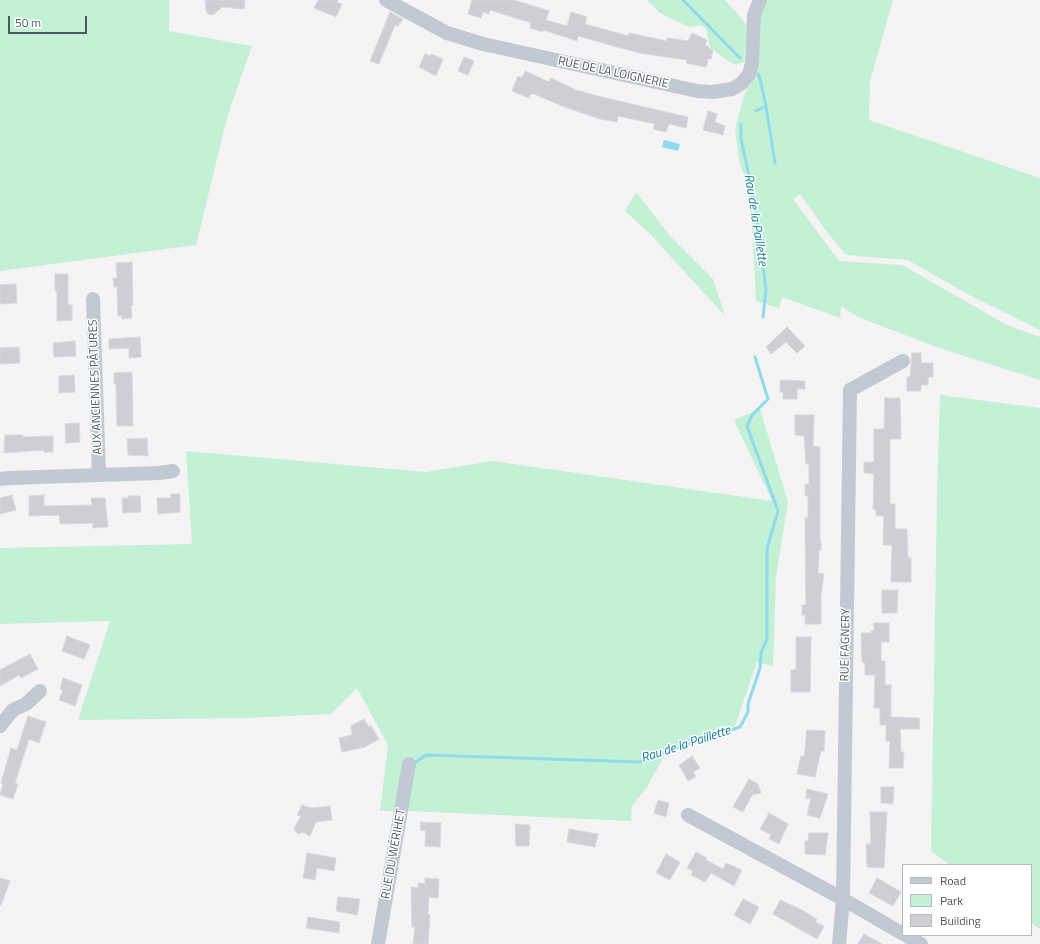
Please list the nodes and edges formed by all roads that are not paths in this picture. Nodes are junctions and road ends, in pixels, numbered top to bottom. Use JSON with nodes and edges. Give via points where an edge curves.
{"nodes":[{"id":1,"x":386,"y":0,"type":"edge"},
{"id":2,"x":760,"y":0,"type":"edge"},
{"id":3,"x":408,"y":4,"type":"edge"},
{"id":4,"x":93,"y":299,"type":"dead end"},
{"id":5,"x":903,"y":362,"type":"dead end"},
{"id":6,"x":173,"y":471,"type":"dead end"},
{"id":7,"x":99,"y":475,"type":"junction"},
{"id":8,"x":0,"y":479,"type":"edge"},
{"id":9,"x":40,"y":690,"type":"dead end"},
{"id":10,"x":0,"y":726,"type":"edge"},
{"id":11,"x":409,"y":764,"type":"dead end"},
{"id":12,"x":688,"y":815,"type":"dead end"},
{"id":13,"x":843,"y":899,"type":"junction"},
{"id":14,"x":902,"y":933,"type":"edge"},
{"id":15,"x":907,"y":936,"type":"edge"},
{"id":16,"x":378,"y":944,"type":"edge"},
{"id":17,"x":839,"y":944,"type":"edge"},
{"id":18,"x":921,"y":944,"type":"edge"}],
"edges":[{"from":1,"to":3,"type":"street","name":"RUE DE LA LOIGNERIE"},
{"from":2,"to":3,"type":"street","name":"RUE DE LA LOIGNERIE","via":[[754,15],[752,63],[749,74],[742,83],[732,89],[713,92],[696,91],[483,44],[447,33]]},
{"from":4,"to":7,"type":"street","name":"AUX ANCIENNES PÂTURES"},
{"from":5,"to":13,"type":"street","name":"RUE FAGNERY","via":[[850,390]]},
{"from":6,"to":7,"type":"street"},
{"from":7,"to":8,"type":"street"},
{"from":9,"to":10,"type":"street","via":[[26,704],[13,710]]},
{"from":11,"to":16,"type":"street","name":"RUE DU WÉRIHET"},
{"from":12,"to":13,"type":"street"},
{"from":13,"to":14,"type":"street"},
{"from":13,"to":17,"type":"street","name":"RUE FAGNERY"},
{"from":15,"to":18,"type":"street"}]}
